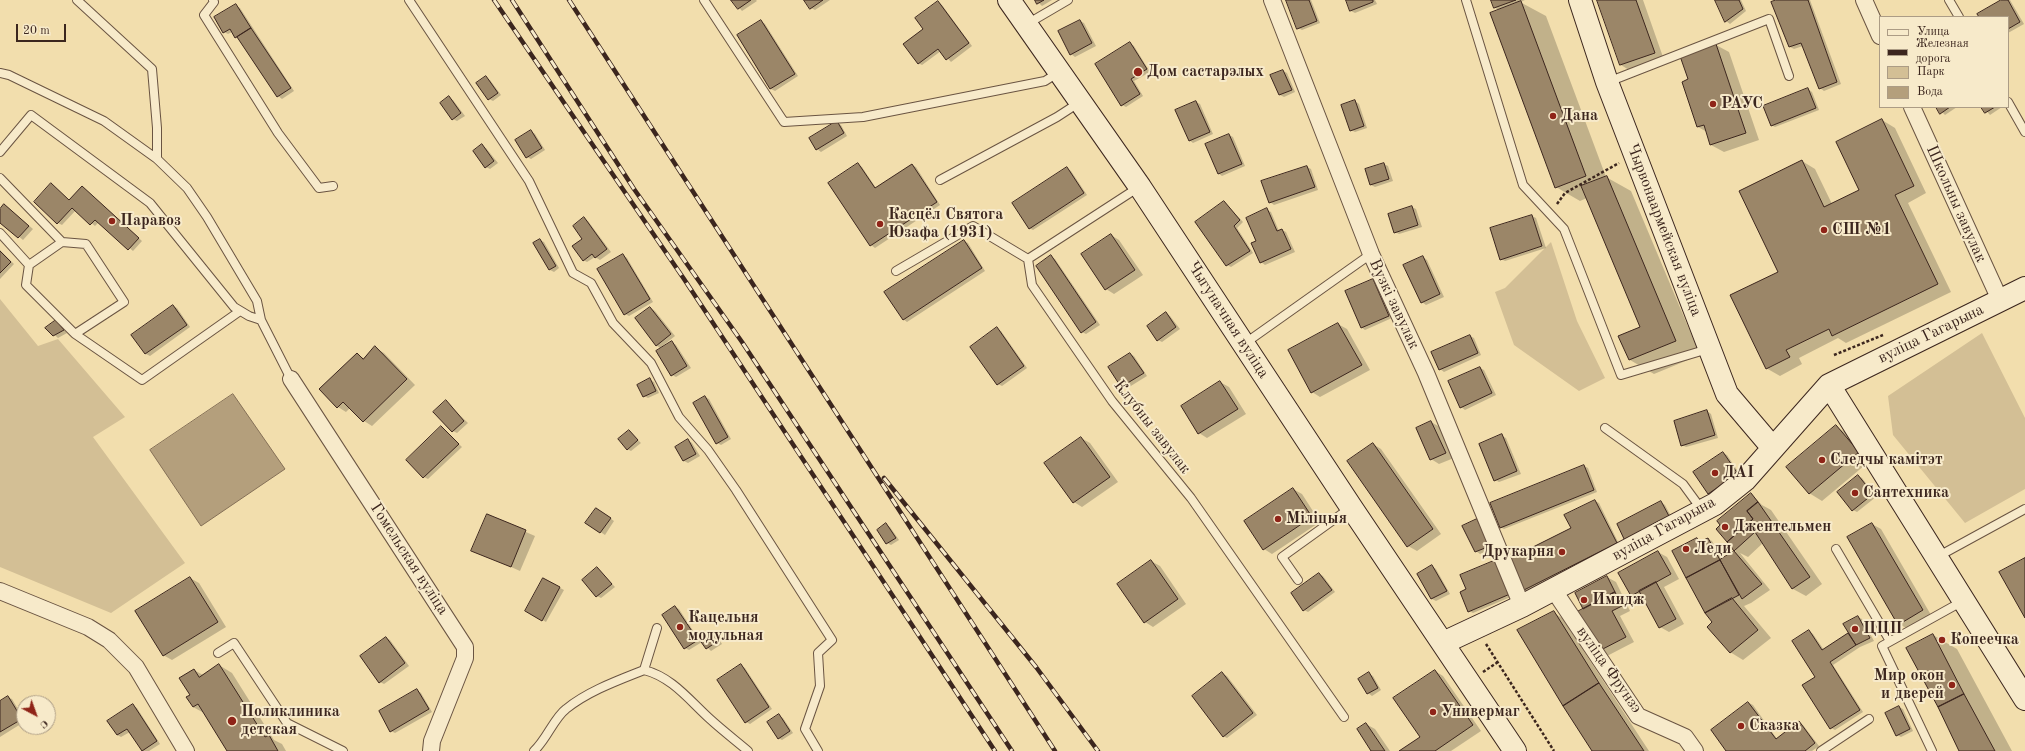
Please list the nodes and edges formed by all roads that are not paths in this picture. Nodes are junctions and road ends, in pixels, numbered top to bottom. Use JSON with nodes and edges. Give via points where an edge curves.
{"nodes":[{"id":1,"x":78,"y":0,"type":"edge"},
{"id":2,"x":213,"y":0,"type":"edge"},
{"id":3,"x":409,"y":0,"type":"edge"},
{"id":4,"x":704,"y":0,"type":"edge"},
{"id":5,"x":1009,"y":0,"type":"edge"},
{"id":6,"x":1068,"y":0,"type":"edge"},
{"id":7,"x":1272,"y":0,"type":"edge"},
{"id":8,"x":1466,"y":0,"type":"edge"},
{"id":9,"x":1580,"y":0,"type":"edge"},
{"id":10,"x":1864,"y":0,"type":"edge"},
{"id":11,"x":1949,"y":0,"type":"edge"},
{"id":12,"x":1957,"y":16,"type":"edge"},
{"id":13,"x":1026,"y":24,"type":"junction"},
{"id":14,"x":1879,"y":34,"type":"edge"},
{"id":15,"x":1060,"y":71,"type":"junction"},
{"id":16,"x":0,"y":73,"type":"edge"},
{"id":17,"x":1788,"y":76,"type":"dead end"},
{"id":18,"x":1607,"y":82,"type":"junction"},
{"id":19,"x":1081,"y":102,"type":"junction"},
{"id":20,"x":2009,"y":104,"type":"edge"},
{"id":21,"x":1912,"y":108,"type":"edge"},
{"id":22,"x":2025,"y":132,"type":"edge"},
{"id":23,"x":0,"y":152,"type":"edge"},
{"id":24,"x":156,"y":159,"type":"junction"},
{"id":25,"x":0,"y":178,"type":"edge"},
{"id":26,"x":940,"y":180,"type":"dead end"},
{"id":27,"x":333,"y":186,"type":"dead end"},
{"id":28,"x":1140,"y":187,"type":"junction"},
{"id":29,"x":0,"y":233,"type":"edge"},
{"id":30,"x":62,"y":242,"type":"junction"},
{"id":31,"x":1371,"y":254,"type":"junction"},
{"id":32,"x":1028,"y":259,"type":"junction"},
{"id":33,"x":29,"y":265,"type":"junction"},
{"id":34,"x":896,"y":271,"type":"dead end"},
{"id":35,"x":2025,"y":288,"type":"edge"},
{"id":36,"x":2000,"y":300,"type":"junction"},
{"id":37,"x":240,"y":311,"type":"junction"},
{"id":38,"x":261,"y":320,"type":"junction"},
{"id":39,"x":75,"y":334,"type":"junction"},
{"id":40,"x":1244,"y":344,"type":"junction"},
{"id":41,"x":1709,"y":348,"type":"junction"},
{"id":42,"x":291,"y":379,"type":"joint"},
{"id":43,"x":1829,"y":385,"type":"junction"},
{"id":44,"x":1606,"y":428,"type":"dead end"},
{"id":45,"x":1772,"y":447,"type":"junction"},
{"id":46,"x":1351,"y":507,"type":"junction"},
{"id":47,"x":2025,"y":509,"type":"edge"},
{"id":48,"x":1703,"y":510,"type":"junction"},
{"id":49,"x":1836,"y":549,"type":"dead end"},
{"id":50,"x":1937,"y":558,"type":"junction"},
{"id":51,"x":1298,"y":580,"type":"dead end"},
{"id":52,"x":1553,"y":589,"type":"junction"},
{"id":53,"x":0,"y":591,"type":"edge"},
{"id":54,"x":1963,"y":600,"type":"junction"},
{"id":55,"x":1522,"y":606,"type":"junction"},
{"id":56,"x":657,"y":628,"type":"dead end"},
{"id":57,"x":1890,"y":642,"type":"junction"},
{"id":58,"x":1443,"y":643,"type":"junction"},
{"id":59,"x":218,"y":653,"type":"dead end"},
{"id":60,"x":644,"y":670,"type":"junction"},
{"id":61,"x":2025,"y":699,"type":"edge"},
{"id":62,"x":1344,"y":717,"type":"dead end"},
{"id":63,"x":1869,"y":719,"type":"dead end"},
{"id":64,"x":186,"y":751,"type":"edge"},
{"id":65,"x":343,"y":751,"type":"edge"},
{"id":66,"x":431,"y":751,"type":"edge"},
{"id":67,"x":534,"y":751,"type":"edge"},
{"id":68,"x":748,"y":751,"type":"edge"},
{"id":69,"x":818,"y":751,"type":"edge"},
{"id":70,"x":1515,"y":751,"type":"edge"},
{"id":71,"x":1695,"y":751,"type":"edge"},
{"id":72,"x":1822,"y":751,"type":"edge"},
{"id":73,"x":1932,"y":751,"type":"edge"}],
"edges":[{"from":1,"to":24,"type":"lane","via":[[152,69],[157,128]]},
{"from":2,"to":27,"type":"lane","via":[[204,15],[278,133],[319,188]]},
{"from":3,"to":69,"type":"lane","via":[[529,181],[573,273],[591,283],[613,323],[651,363],[679,416],[708,450],[736,490],[832,640],[818,652],[820,686],[805,729]]},
{"from":4,"to":15,"type":"lane","via":[[784,122],[863,118],[1045,81]]},
{"from":5,"to":13,"type":"street","name":"Чыгуначная вуліца"},
{"from":6,"to":13,"type":"lane"},
{"from":7,"to":31,"type":"street","name":"Вузкі завулак"},
{"from":8,"to":41,"type":"lane","via":[[1523,185],[1564,229],[1622,375]]},
{"from":9,"to":18,"type":"street","name":"Чырвонаармейская вуліца"},
{"from":10,"to":14,"type":"street"},
{"from":11,"to":12,"type":"lane"},
{"from":13,"to":15,"type":"street","name":"Чыгуначная вуліца"},
{"from":15,"to":19,"type":"street","name":"Чыгуначная вуліца"},
{"from":16,"to":24,"type":"lane","via":[[104,121]]},
{"from":17,"to":18,"type":"lane","via":[[1769,19]]},
{"from":18,"to":41,"type":"street","name":"Чырвонаармейская вуліца"},
{"from":19,"to":26,"type":"lane"},
{"from":19,"to":28,"type":"street","name":"Чыгуначная вуліца"},
{"from":20,"to":22,"type":"lane"},
{"from":21,"to":36,"type":"street","name":"Школьны завулак"},
{"from":23,"to":37,"type":"lane","via":[[31,115],[150,203],[234,307]]},
{"from":24,"to":38,"type":"lane","via":[[187,188],[207,218],[257,301]]},
{"from":25,"to":30,"type":"lane"},
{"from":28,"to":32,"type":"lane"},
{"from":28,"to":40,"type":"street","name":"Чыгуначная вуліца"},
{"from":29,"to":33,"type":"lane"},
{"from":30,"to":33,"type":"lane"},
{"from":30,"to":39,"type":"lane","via":[[86,244],[124,302]]},
{"from":31,"to":40,"type":"lane"},
{"from":31,"to":55,"type":"street","name":"Вузкі завулак","via":[[1426,373]]},
{"from":32,"to":34,"type":"lane","via":[[973,226]]},
{"from":32,"to":62,"type":"lane","name":"Клубны завулак","via":[[1032,285],[1107,394],[1191,498]]},
{"from":33,"to":39,"type":"lane","via":[[26,285]]},
{"from":35,"to":36,"type":"street","name":"вуліца Гагарына"},
{"from":36,"to":43,"type":"street","name":"вуліца Гагарына"},
{"from":37,"to":38,"type":"lane"},
{"from":37,"to":39,"type":"lane","via":[[142,380]]},
{"from":38,"to":42,"type":"lane"},
{"from":40,"to":46,"type":"street","name":"Чыгуначная вуліца"},
{"from":41,"to":45,"type":"street","name":"Чырвонаармейская вуліца","via":[[1727,394]]},
{"from":42,"to":66,"type":"street","name":"Гомельская вуліца","via":[[466,647],[465,658],[432,741]]},
{"from":43,"to":45,"type":"street","name":"вуліца Гагарына"},
{"from":43,"to":50,"type":"street"},
{"from":44,"to":48,"type":"lane","via":[[1683,484]]},
{"from":45,"to":48,"type":"street","name":"вуліца Гагарына","via":[[1745,480]]},
{"from":46,"to":51,"type":"lane","via":[[1282,557]]},
{"from":46,"to":58,"type":"street","name":"Чыгуначная вуліца"},
{"from":47,"to":50,"type":"lane"},
{"from":48,"to":52,"type":"street","name":"вуліца Гагарына"},
{"from":49,"to":57,"type":"lane"},
{"from":50,"to":54,"type":"street"},
{"from":52,"to":55,"type":"street","name":"вуліца Гагарына"},
{"from":52,"to":71,"type":"street","name":"вуліца Фрунзэ","via":[[1638,716],[1685,737]]},
{"from":53,"to":64,"type":"street","via":[[88,627],[109,640],[136,667]]},
{"from":54,"to":57,"type":"lane"},
{"from":54,"to":61,"type":"street"},
{"from":55,"to":58,"type":"street","name":"вуліца Гагарына"},
{"from":56,"to":60,"type":"lane"},
{"from":57,"to":73,"type":"lane","via":[[1882,646]]},
{"from":58,"to":70,"type":"street","name":"Чыгуначная вуліца"},
{"from":59,"to":65,"type":"lane","via":[[234,643],[286,723]]},
{"from":60,"to":67,"type":"lane","via":[[607,685],[565,709],[541,745]]},
{"from":60,"to":68,"type":"lane","via":[[672,682]]},
{"from":63,"to":72,"type":"lane"}]}
